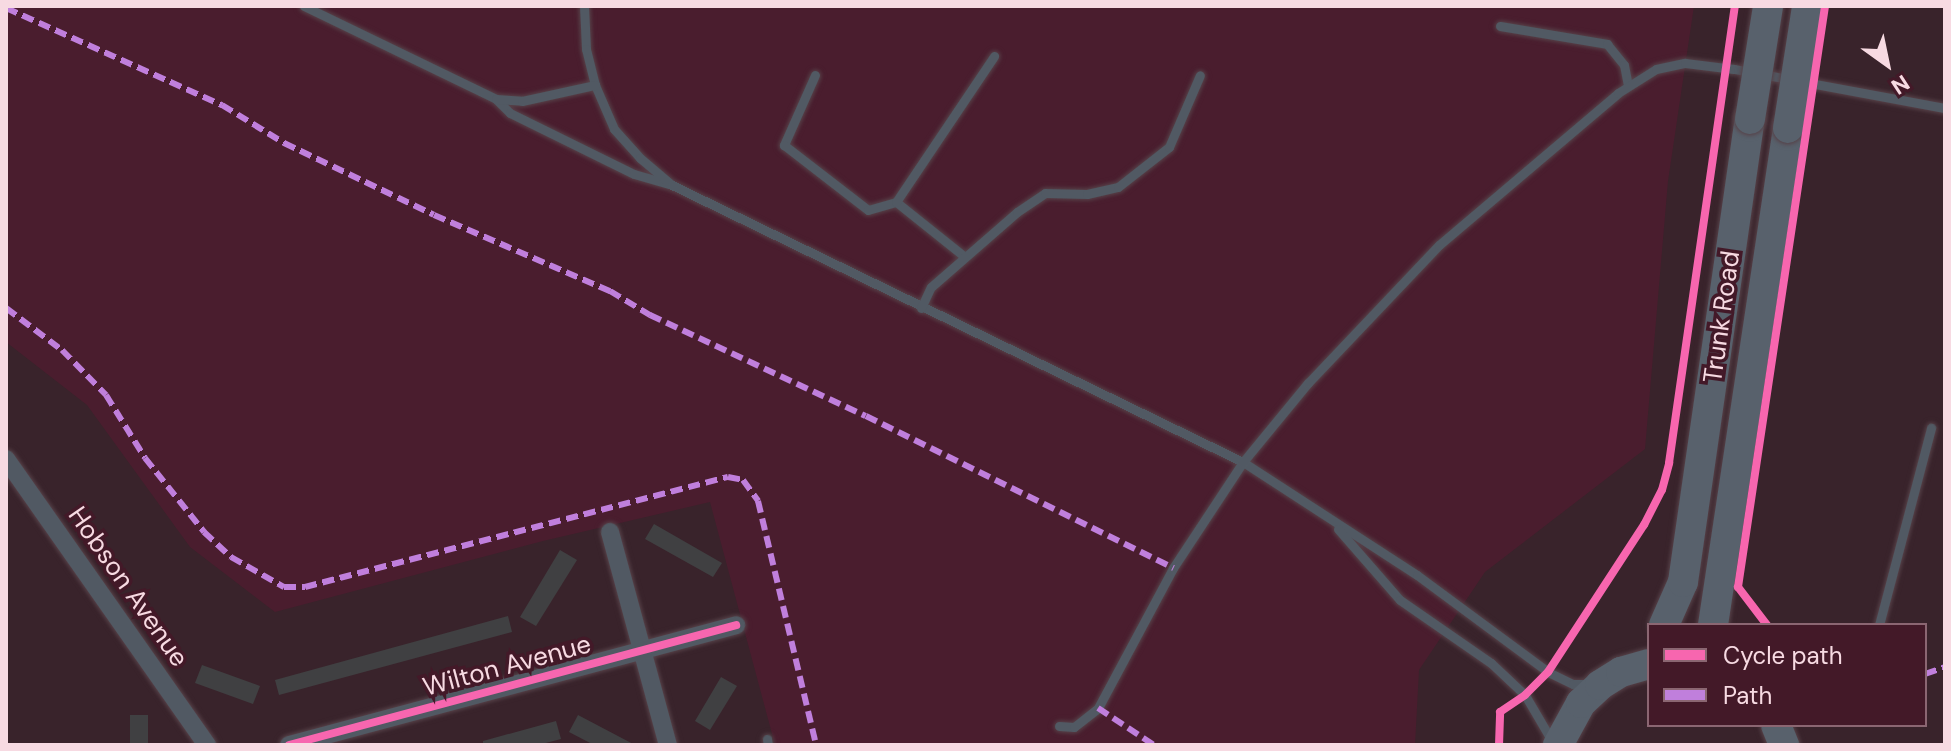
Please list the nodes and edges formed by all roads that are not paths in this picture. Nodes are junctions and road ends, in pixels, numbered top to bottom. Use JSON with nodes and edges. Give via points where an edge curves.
{"nodes":[{"id":1,"x":304,"y":6,"type":"edge"},
{"id":2,"x":584,"y":6,"type":"edge"},
{"id":3,"x":1768,"y":6,"type":"edge"},
{"id":4,"x":1807,"y":6,"type":"edge"},
{"id":5,"x":1500,"y":26,"type":"dead end"},
{"id":6,"x":994,"y":56,"type":"dead end"},
{"id":7,"x":815,"y":75,"type":"dead end"},
{"id":8,"x":1200,"y":75,"type":"dead end"},
{"id":9,"x":595,"y":85,"type":"junction"},
{"id":10,"x":1628,"y":86,"type":"junction"},
{"id":11,"x":496,"y":99,"type":"junction"},
{"id":12,"x":1945,"y":108,"type":"edge"},
{"id":13,"x":672,"y":185,"type":"junction"},
{"id":14,"x":896,"y":202,"type":"junction"},
{"id":15,"x":965,"y":257,"type":"junction"},
{"id":16,"x":921,"y":308,"type":"junction"},
{"id":17,"x":1931,"y":428,"type":"dead end"},
{"id":18,"x":6,"y":459,"type":"edge"},
{"id":19,"x":1243,"y":462,"type":"junction"},
{"id":20,"x":1331,"y":520,"type":"junction"},
{"id":21,"x":610,"y":532,"type":"dead end"},
{"id":22,"x":1665,"y":623,"type":"edge"},
{"id":23,"x":1713,"y":623,"type":"edge"},
{"id":24,"x":1880,"y":623,"type":"edge"},
{"id":25,"x":736,"y":625,"type":"dead end"},
{"id":26,"x":642,"y":651,"type":"junction"},
{"id":27,"x":1647,"y":654,"type":"edge"},
{"id":28,"x":1623,"y":674,"type":"edge"},
{"id":29,"x":1059,"y":726,"type":"dead end"},
{"id":30,"x":207,"y":745,"type":"edge"},
{"id":31,"x":289,"y":745,"type":"edge"},
{"id":32,"x":668,"y":745,"type":"edge"},
{"id":33,"x":1556,"y":745,"type":"edge"}],
"edges":[{"from":1,"to":11,"type":"lane"},
{"from":2,"to":9,"type":"lane"},
{"from":3,"to":22,"type":"main road","name":"Trunk Road","bridge":true,"via":[[1683,582]]},
{"from":4,"to":23,"type":"main road","name":"Trunk Road","bridge":true},
{"from":5,"to":10,"type":"lane","via":[[1607,44],[1624,65]]},
{"from":6,"to":14,"type":"lane"},
{"from":7,"to":14,"type":"lane","via":[[784,145],[868,210]]},
{"from":8,"to":15,"type":"lane","via":[[1169,147],[1118,187],[1087,194],[1045,193]]},
{"from":9,"to":11,"type":"lane","via":[[522,101]]},
{"from":9,"to":13,"type":"lane","via":[[614,129]]},
{"from":10,"to":12,"type":"lane","via":[[1656,69],[1685,63]]},
{"from":10,"to":19,"type":"lane","via":[[1439,245],[1308,383]]},
{"from":11,"to":13,"type":"lane","via":[[510,113],[634,174]]},
{"from":13,"to":16,"type":"lane"},
{"from":14,"to":15,"type":"lane"},
{"from":15,"to":16,"type":"lane","via":[[931,287]]},
{"from":16,"to":19,"type":"lane"},
{"from":17,"to":24,"type":"lane"},
{"from":18,"to":30,"type":"street","name":"Hobson Avenue"},
{"from":19,"to":20,"type":"lane"},
{"from":19,"to":29,"type":"lane","via":[[1173,568],[1098,708],[1074,727]]},
{"from":20,"to":28,"type":"lane","via":[[1417,575],[1548,672],[1573,684]]},
{"from":20,"to":33,"type":"lane","via":[[1400,600],[1491,663],[1525,695]]},
{"from":21,"to":26,"type":"street"},
{"from":25,"to":26,"type":"street","name":"Wilton Avenue"},
{"from":26,"to":31,"type":"street","name":"Wilton Avenue"},
{"from":26,"to":32,"type":"street"},
{"from":27,"to":28,"type":"main road"},
{"from":28,"to":33,"type":"main road","via":[[1581,703]]}]}
